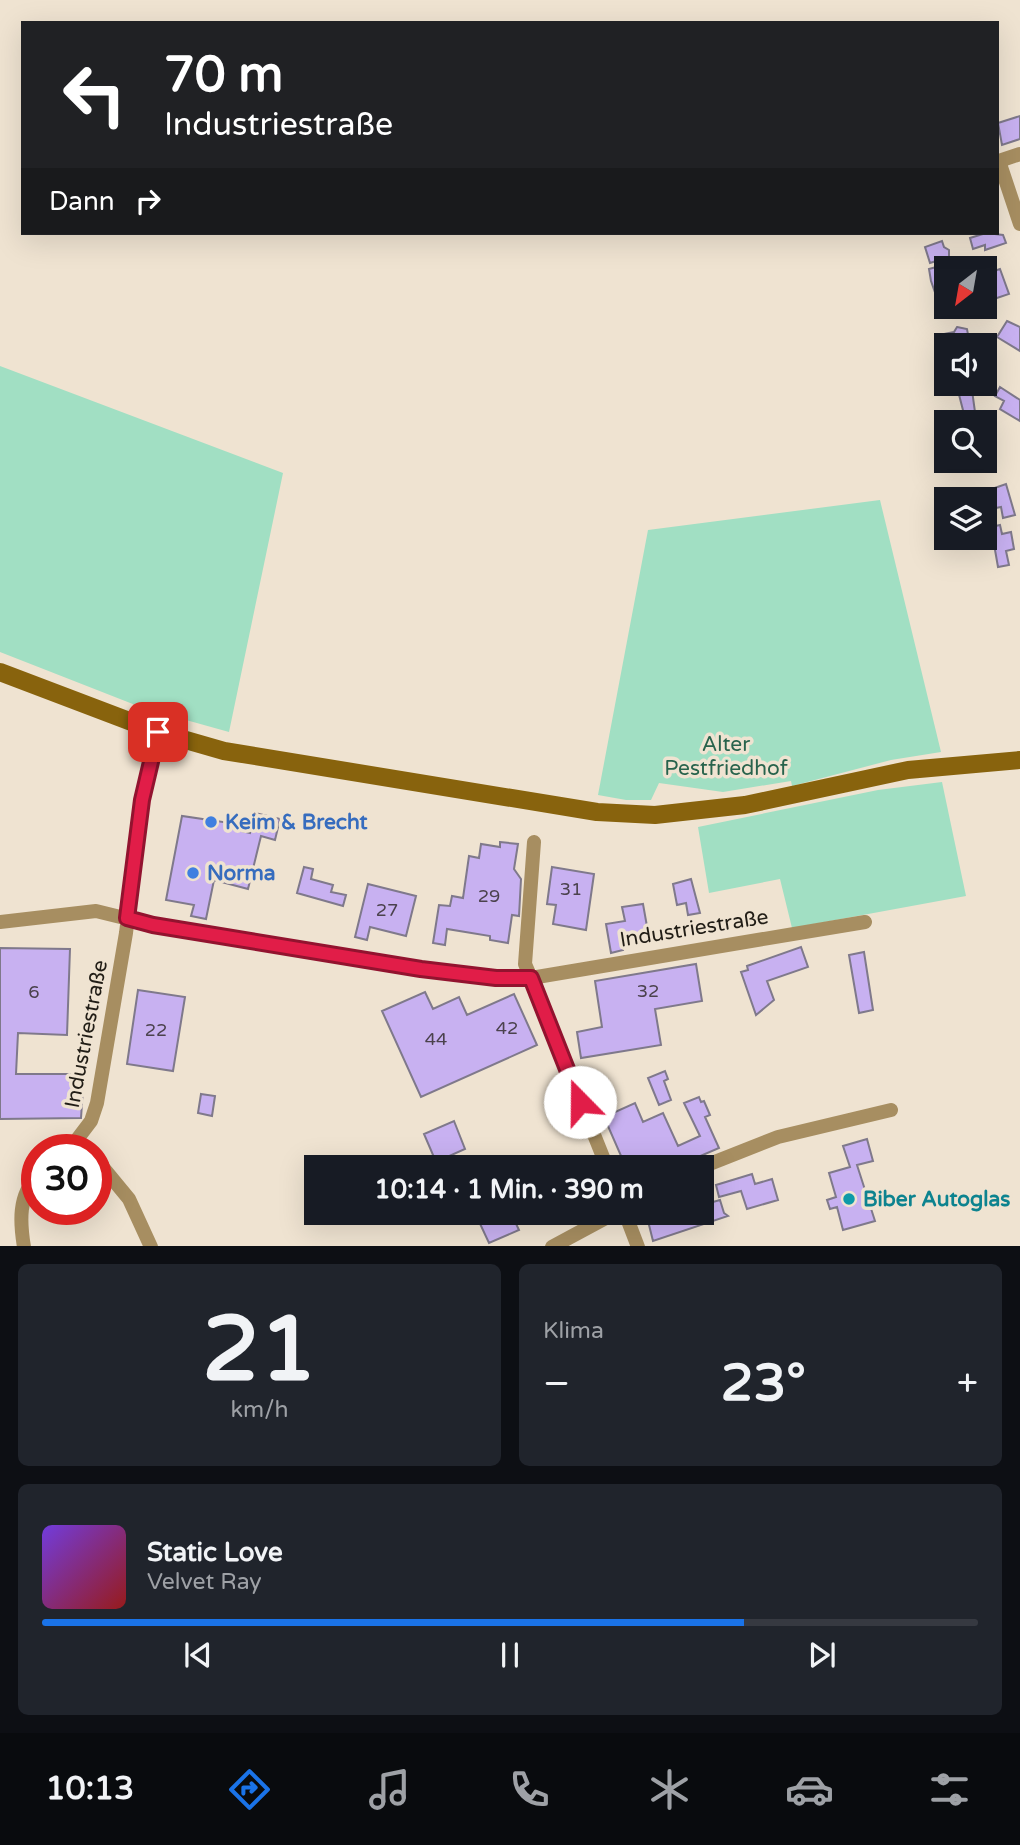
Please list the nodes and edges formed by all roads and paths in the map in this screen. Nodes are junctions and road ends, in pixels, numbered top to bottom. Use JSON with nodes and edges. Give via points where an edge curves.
{"nodes":[{"id":1,"x":1020,"y":154,"type":"edge"},
{"id":2,"x":1020,"y":224,"type":"edge"},
{"id":3,"x":0,"y":672,"type":"edge"},
{"id":4,"x":158,"y":732,"type":"junction"},
{"id":5,"x":1020,"y":760,"type":"edge"},
{"id":6,"x":534,"y":842,"type":"dead end"},
{"id":7,"x":127,"y":918,"type":"junction"},
{"id":8,"x":0,"y":922,"type":"edge"},
{"id":9,"x":865,"y":922,"type":"dead end"},
{"id":10,"x":531,"y":978,"type":"junction"},
{"id":11,"x":891,"y":1110,"type":"dead end"},
{"id":12,"x":84,"y":1134,"type":"edge"},
{"id":13,"x":602,"y":1155,"type":"edge"},
{"id":14,"x":714,"y":1162,"type":"edge"},
{"id":15,"x":112,"y":1179,"type":"edge"},
{"id":16,"x":21,"y":1218,"type":"edge"},
{"id":17,"x":593,"y":1225,"type":"edge"},
{"id":18,"x":630,"y":1225,"type":"edge"},
{"id":19,"x":24,"y":1246,"type":"edge"},
{"id":20,"x":151,"y":1246,"type":"edge"},
{"id":21,"x":554,"y":1246,"type":"edge"},
{"id":22,"x":638,"y":1246,"type":"edge"}],
"edges":[{"from":1,"to":2,"type":"street","via":[[999,161]]},
{"from":3,"to":4,"type":"street"},
{"from":4,"to":5,"type":"street","via":[[255,757],[597,812],[655,815],[745,805],[951,765]]},
{"from":4,"to":7,"type":"street","name":"Industriestraße","via":[[142,800]]},
{"from":6,"to":10,"type":"street","via":[[525,964]]},
{"from":7,"to":8,"type":"street","via":[[96,911]]},
{"from":7,"to":10,"type":"street","name":"Industriestraße","via":[[421,969]]},
{"from":7,"to":12,"type":"street","name":"Industriestraße","via":[[97,1103]]},
{"from":9,"to":10,"type":"street","name":"Industriestraße"},
{"from":10,"to":13,"type":"street"},
{"from":11,"to":14,"type":"street","via":[[778,1137]]},
{"from":15,"to":20,"type":"street","via":[[129,1199]]},
{"from":16,"to":19,"type":"street"},
{"from":17,"to":21,"type":"street"},
{"from":18,"to":22,"type":"street"}]}
